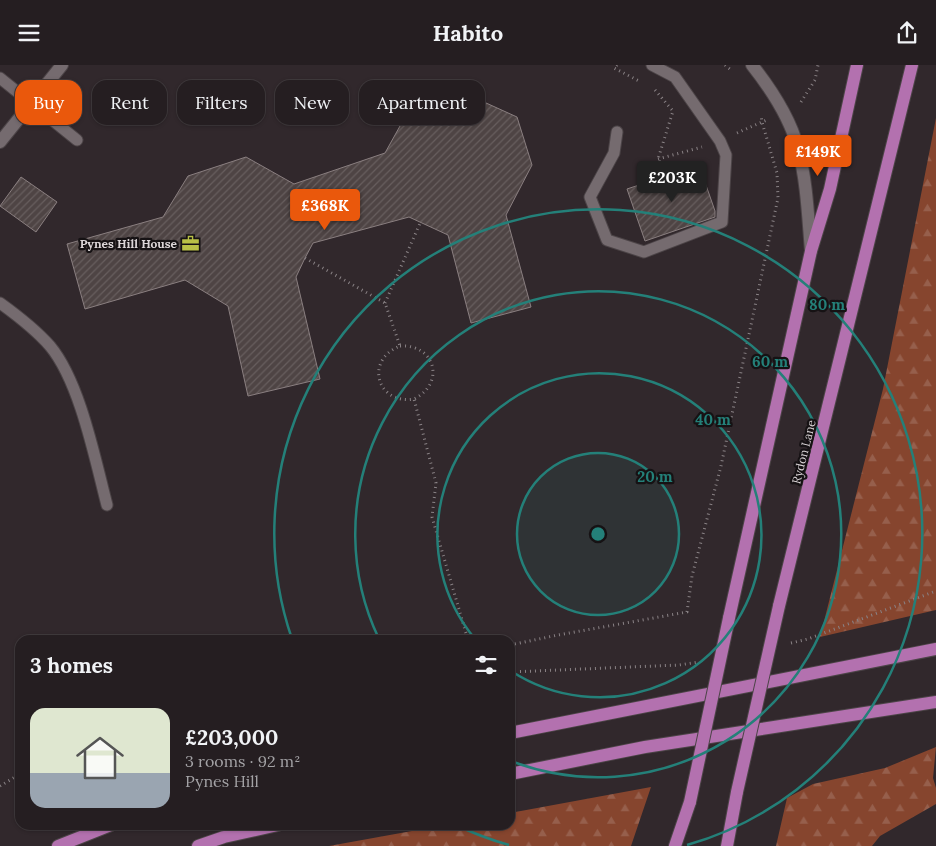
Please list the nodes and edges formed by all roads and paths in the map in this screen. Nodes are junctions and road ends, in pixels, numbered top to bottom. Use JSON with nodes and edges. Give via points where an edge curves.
{"nodes":[{"id":1,"x":62,"y":65,"type":"edge"},
{"id":2,"x":617,"y":65,"type":"edge"},
{"id":3,"x":652,"y":65,"type":"edge"},
{"id":4,"x":752,"y":65,"type":"edge"},
{"id":5,"x":818,"y":65,"type":"edge"},
{"id":6,"x":856,"y":65,"type":"edge"},
{"id":7,"x":912,"y":65,"type":"edge"},
{"id":8,"x":0,"y":78,"type":"edge"},
{"id":9,"x":50,"y":80,"type":"edge"},
{"id":10,"x":647,"y":85,"type":"dead end"},
{"id":11,"x":655,"y":89,"type":"dead end"},
{"id":12,"x":15,"y":91,"type":"edge"},
{"id":13,"x":784,"y":113,"type":"junction"},
{"id":14,"x":15,"y":124,"type":"edge"},
{"id":15,"x":57,"y":125,"type":"edge"},
{"id":16,"x":617,"y":132,"type":"dead end"},
{"id":17,"x":76,"y":140,"type":"dead end"},
{"id":18,"x":0,"y":142,"type":"edge"},
{"id":19,"x":707,"y":146,"type":"dead end"},
{"id":20,"x":658,"y":159,"type":"junction"},
{"id":21,"x":667,"y":175,"type":"dead end"},
{"id":22,"x":421,"y":221,"type":"dead end"},
{"id":23,"x":811,"y":251,"type":"junction"},
{"id":24,"x":305,"y":258,"type":"dead end"},
{"id":25,"x":0,"y":303,"type":"edge"},
{"id":26,"x":385,"y":303,"type":"junction"},
{"id":27,"x":400,"y":346,"type":"junction"},
{"id":28,"x":414,"y":399,"type":"junction"},
{"id":29,"x":107,"y":505,"type":"dead end"},
{"id":30,"x":467,"y":635,"type":"edge"},
{"id":31,"x":515,"y":644,"type":"edge"},
{"id":32,"x":936,"y":649,"type":"edge"},
{"id":33,"x":936,"y":703,"type":"edge"},
{"id":34,"x":515,"y":732,"type":"edge"},
{"id":35,"x":515,"y":773,"type":"edge"},
{"id":36,"x":15,"y":777,"type":"edge"},
{"id":37,"x":0,"y":786,"type":"edge"},
{"id":38,"x":690,"y":802,"type":"junction"},
{"id":39,"x":98,"y":830,"type":"edge"},
{"id":40,"x":256,"y":830,"type":"edge"},
{"id":41,"x":58,"y":846,"type":"edge"},
{"id":42,"x":198,"y":846,"type":"edge"},
{"id":43,"x":675,"y":846,"type":"edge"},
{"id":44,"x":682,"y":846,"type":"edge"},
{"id":45,"x":727,"y":846,"type":"edge"}],
"edges":[{"from":1,"to":9,"type":"street"},
{"from":2,"to":10,"type":"path","via":[[614,68]]},
{"from":3,"to":16,"type":"lane","via":[[674,77],[720,141],[726,155],[722,222],[644,252],[607,240],[590,197],[614,153]]},
{"from":4,"to":13,"type":"street"},
{"from":5,"to":13,"type":"path","via":[[815,80],[803,101]]},
{"from":6,"to":23,"type":"main road","via":[[830,189]]},
{"from":7,"to":45,"type":"main road","name":"Rydon Lane","bridge":true,"via":[[779,606]]},
{"from":8,"to":12,"type":"lane"},
{"from":11,"to":20,"type":"path","via":[[673,111]]},
{"from":13,"to":23,"type":"street","via":[[798,147]]},
{"from":13,"to":31,"type":"path","via":[[762,122],[777,173],[778,198],[721,465],[692,576],[687,612]]},
{"from":14,"to":18,"type":"street"},
{"from":15,"to":17,"type":"lane"},
{"from":19,"to":20,"type":"path"},
{"from":20,"to":21,"type":"path"},
{"from":22,"to":26,"type":"path"},
{"from":23,"to":38,"type":"main road","bridge":true},
{"from":24,"to":26,"type":"path"},
{"from":25,"to":29,"type":"lane","via":[[35,329],[66,371],[79,402]]},
{"from":26,"to":27,"type":"path"},
{"from":27,"to":28,"type":"path","via":[[424,352],[432,365],[432,383],[422,396]]},
{"from":27,"to":28,"type":"path","via":[[382,360],[379,377],[390,395],[406,401]]},
{"from":28,"to":30,"type":"path","via":[[436,483],[432,517]]},
{"from":32,"to":34,"type":"main road"},
{"from":33,"to":35,"type":"main road","via":[[645,747]]},
{"from":36,"to":37,"type":"path"},
{"from":38,"to":43,"type":"main road"},
{"from":38,"to":44,"type":"main road"},
{"from":39,"to":41,"type":"main road"},
{"from":40,"to":42,"type":"main road"}]}
